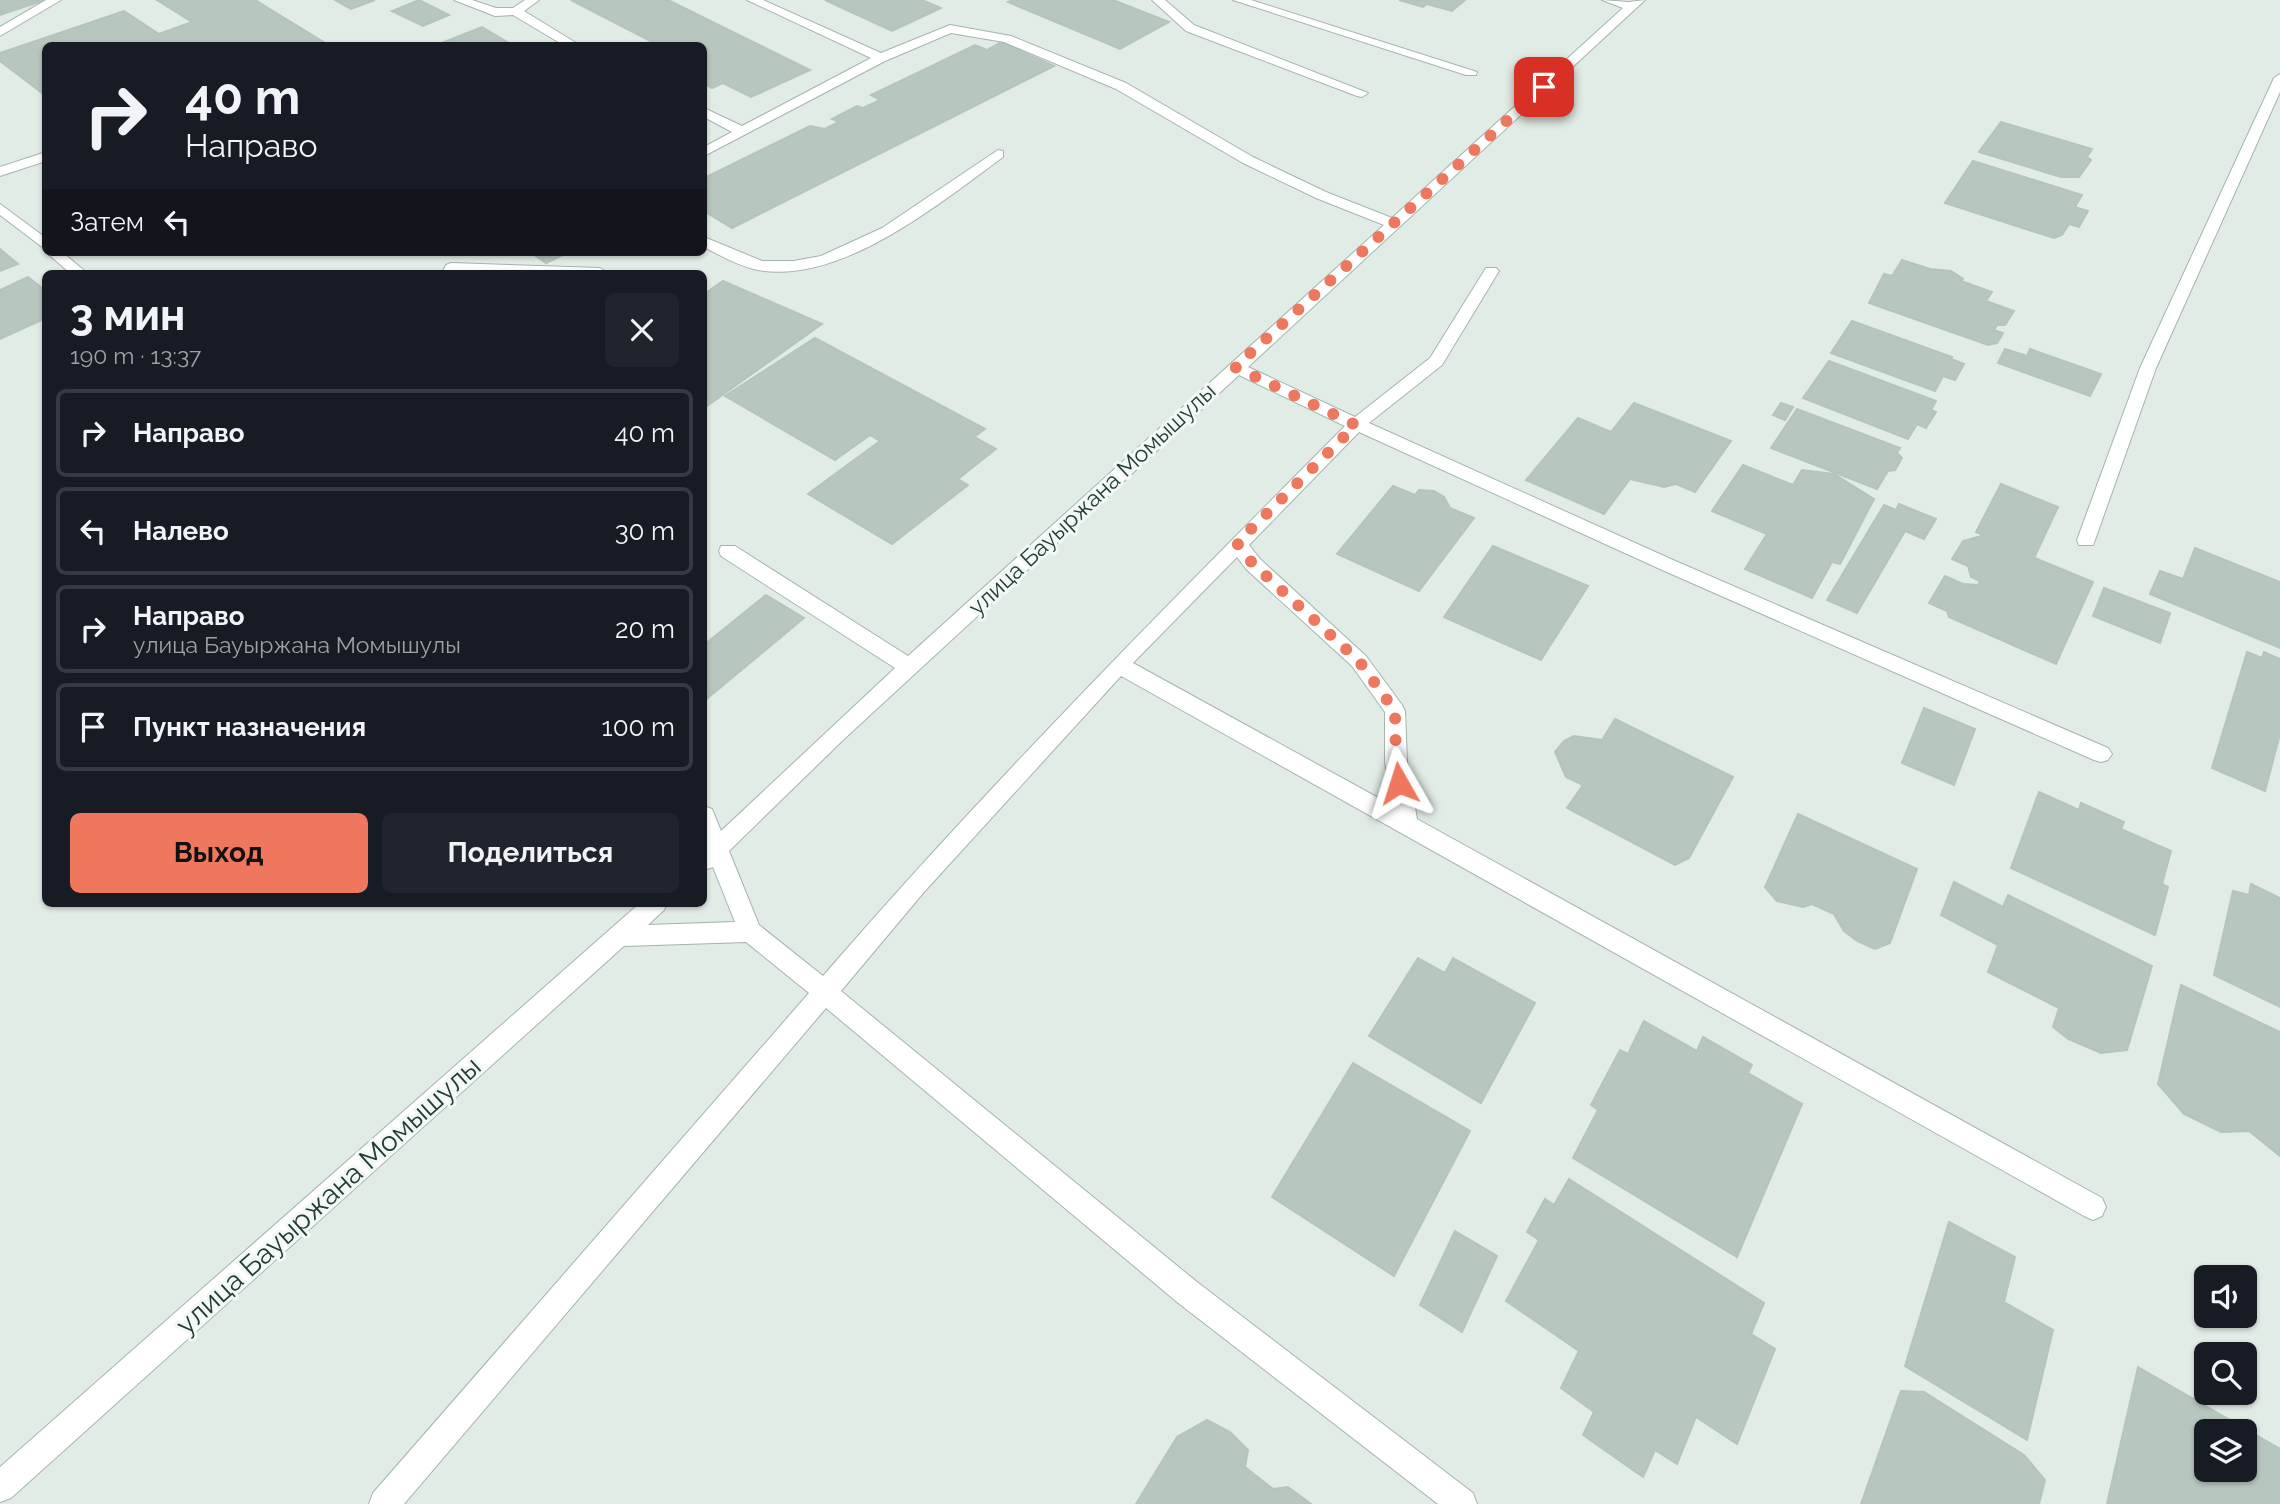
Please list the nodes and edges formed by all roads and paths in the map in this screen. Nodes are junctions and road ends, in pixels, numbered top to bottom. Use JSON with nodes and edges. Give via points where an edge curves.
{"nodes":[{"id":1,"x":55,"y":0,"type":"edge"},
{"id":2,"x":460,"y":0,"type":"edge"},
{"id":3,"x":533,"y":0,"type":"edge"},
{"id":4,"x":753,"y":0,"type":"edge"},
{"id":5,"x":1158,"y":0,"type":"edge"},
{"id":6,"x":1239,"y":0,"type":"edge"},
{"id":7,"x":1608,"y":0,"type":"edge"},
{"id":8,"x":1635,"y":3,"type":"edge"},
{"id":9,"x":516,"y":11,"type":"junction"},
{"id":10,"x":0,"y":32,"type":"edge"},
{"id":11,"x":568,"y":42,"type":"edge"},
{"id":12,"x":880,"y":58,"type":"junction"},
{"id":13,"x":1471,"y":72,"type":"dead end"},
{"id":14,"x":2280,"y":78,"type":"edge"},
{"id":15,"x":1362,"y":93,"type":"dead end"},
{"id":16,"x":707,"y":114,"type":"edge"},
{"id":17,"x":741,"y":131,"type":"junction"},
{"id":18,"x":707,"y":150,"type":"edge"},
{"id":19,"x":998,"y":154,"type":"dead end"},
{"id":20,"x":42,"y":157,"type":"edge"},
{"id":21,"x":0,"y":172,"type":"edge"},
{"id":22,"x":0,"y":208,"type":"edge"},
{"id":23,"x":1394,"y":224,"type":"junction"},
{"id":24,"x":707,"y":242,"type":"edge"},
{"id":25,"x":42,"y":243,"type":"edge"},
{"id":26,"x":57,"y":256,"type":"edge"},
{"id":27,"x":75,"y":270,"type":"edge"},
{"id":28,"x":451,"y":270,"type":"edge"},
{"id":29,"x":511,"y":270,"type":"edge"},
{"id":30,"x":1491,"y":271,"type":"dead end"},
{"id":31,"x":1235,"y":367,"type":"junction"},
{"id":32,"x":1356,"y":425,"type":"junction"},
{"id":33,"x":2086,"y":540,"type":"dead end"},
{"id":34,"x":1237,"y":543,"type":"junction"},
{"id":35,"x":728,"y":551,"type":"dead end"},
{"id":36,"x":1119,"y":665,"type":"junction"},
{"id":37,"x":909,"y":667,"type":"junction"},
{"id":38,"x":2101,"y":754,"type":"dead end"},
{"id":39,"x":1407,"y":824,"type":"junction"},
{"id":40,"x":707,"y":835,"type":"edge"},
{"id":41,"x":710,"y":855,"type":"edge"},
{"id":42,"x":652,"y":907,"type":"edge"},
{"id":43,"x":750,"y":932,"type":"junction"},
{"id":44,"x":619,"y":936,"type":"junction"},
{"id":45,"x":825,"y":992,"type":"junction"},
{"id":46,"x":2093,"y":1207,"type":"dead end"},
{"id":47,"x":0,"y":1487,"type":"edge"},
{"id":48,"x":384,"y":1504,"type":"edge"},
{"id":49,"x":1462,"y":1504,"type":"edge"}],
"edges":[{"from":1,"to":10,"type":"street"},
{"from":2,"to":9,"type":"street","via":[[495,12]]},
{"from":3,"to":9,"type":"street"},
{"from":4,"to":12,"type":"street"},
{"from":5,"to":15,"type":"street","via":[[1190,28]]},
{"from":6,"to":13,"type":"street"},
{"from":7,"to":8,"type":"street"},
{"from":8,"to":23,"type":"street","name":"улица Бауыржана Момышулы"},
{"from":9,"to":11,"type":"street"},
{"from":12,"to":17,"type":"street"},
{"from":12,"to":23,"type":"street","via":[[950,29],[1007,38],[1121,86],[1248,160]]},
{"from":14,"to":33,"type":"street","via":[[2148,368]]},
{"from":16,"to":17,"type":"street"},
{"from":17,"to":18,"type":"street"},
{"from":19,"to":24,"type":"street","via":[[922,210],[850,252],[794,265],[760,266]]},
{"from":20,"to":21,"type":"street"},
{"from":22,"to":25,"type":"street"},
{"from":23,"to":31,"type":"street","name":"улица Бауыржана Момышулы"},
{"from":26,"to":27,"type":"street"},
{"from":28,"to":29,"type":"street"},
{"from":30,"to":32,"type":"street","via":[[1436,361]]},
{"from":31,"to":32,"type":"street"},
{"from":31,"to":37,"type":"street","name":"улица Бауыржана Момышулы"},
{"from":32,"to":34,"type":"street"},
{"from":32,"to":38,"type":"street"},
{"from":34,"to":36,"type":"street"},
{"from":34,"to":39,"type":"street","via":[[1359,661],[1395,711],[1396,762]]},
{"from":35,"to":37,"type":"street"},
{"from":36,"to":39,"type":"street"},
{"from":36,"to":45,"type":"street","via":[[916,885]]},
{"from":37,"to":41,"type":"street","name":"улица Бауыржана Момышулы"},
{"from":39,"to":46,"type":"street"},
{"from":40,"to":41,"type":"street"},
{"from":41,"to":43,"type":"street"},
{"from":42,"to":44,"type":"street","name":"улица Бауыржана Момышулы"},
{"from":43,"to":44,"type":"street"},
{"from":43,"to":45,"type":"street"},
{"from":44,"to":47,"type":"street","name":"улица Бауыржана Момышулы"},
{"from":45,"to":48,"type":"street"},
{"from":45,"to":49,"type":"street","via":[[1187,1292]]}]}
